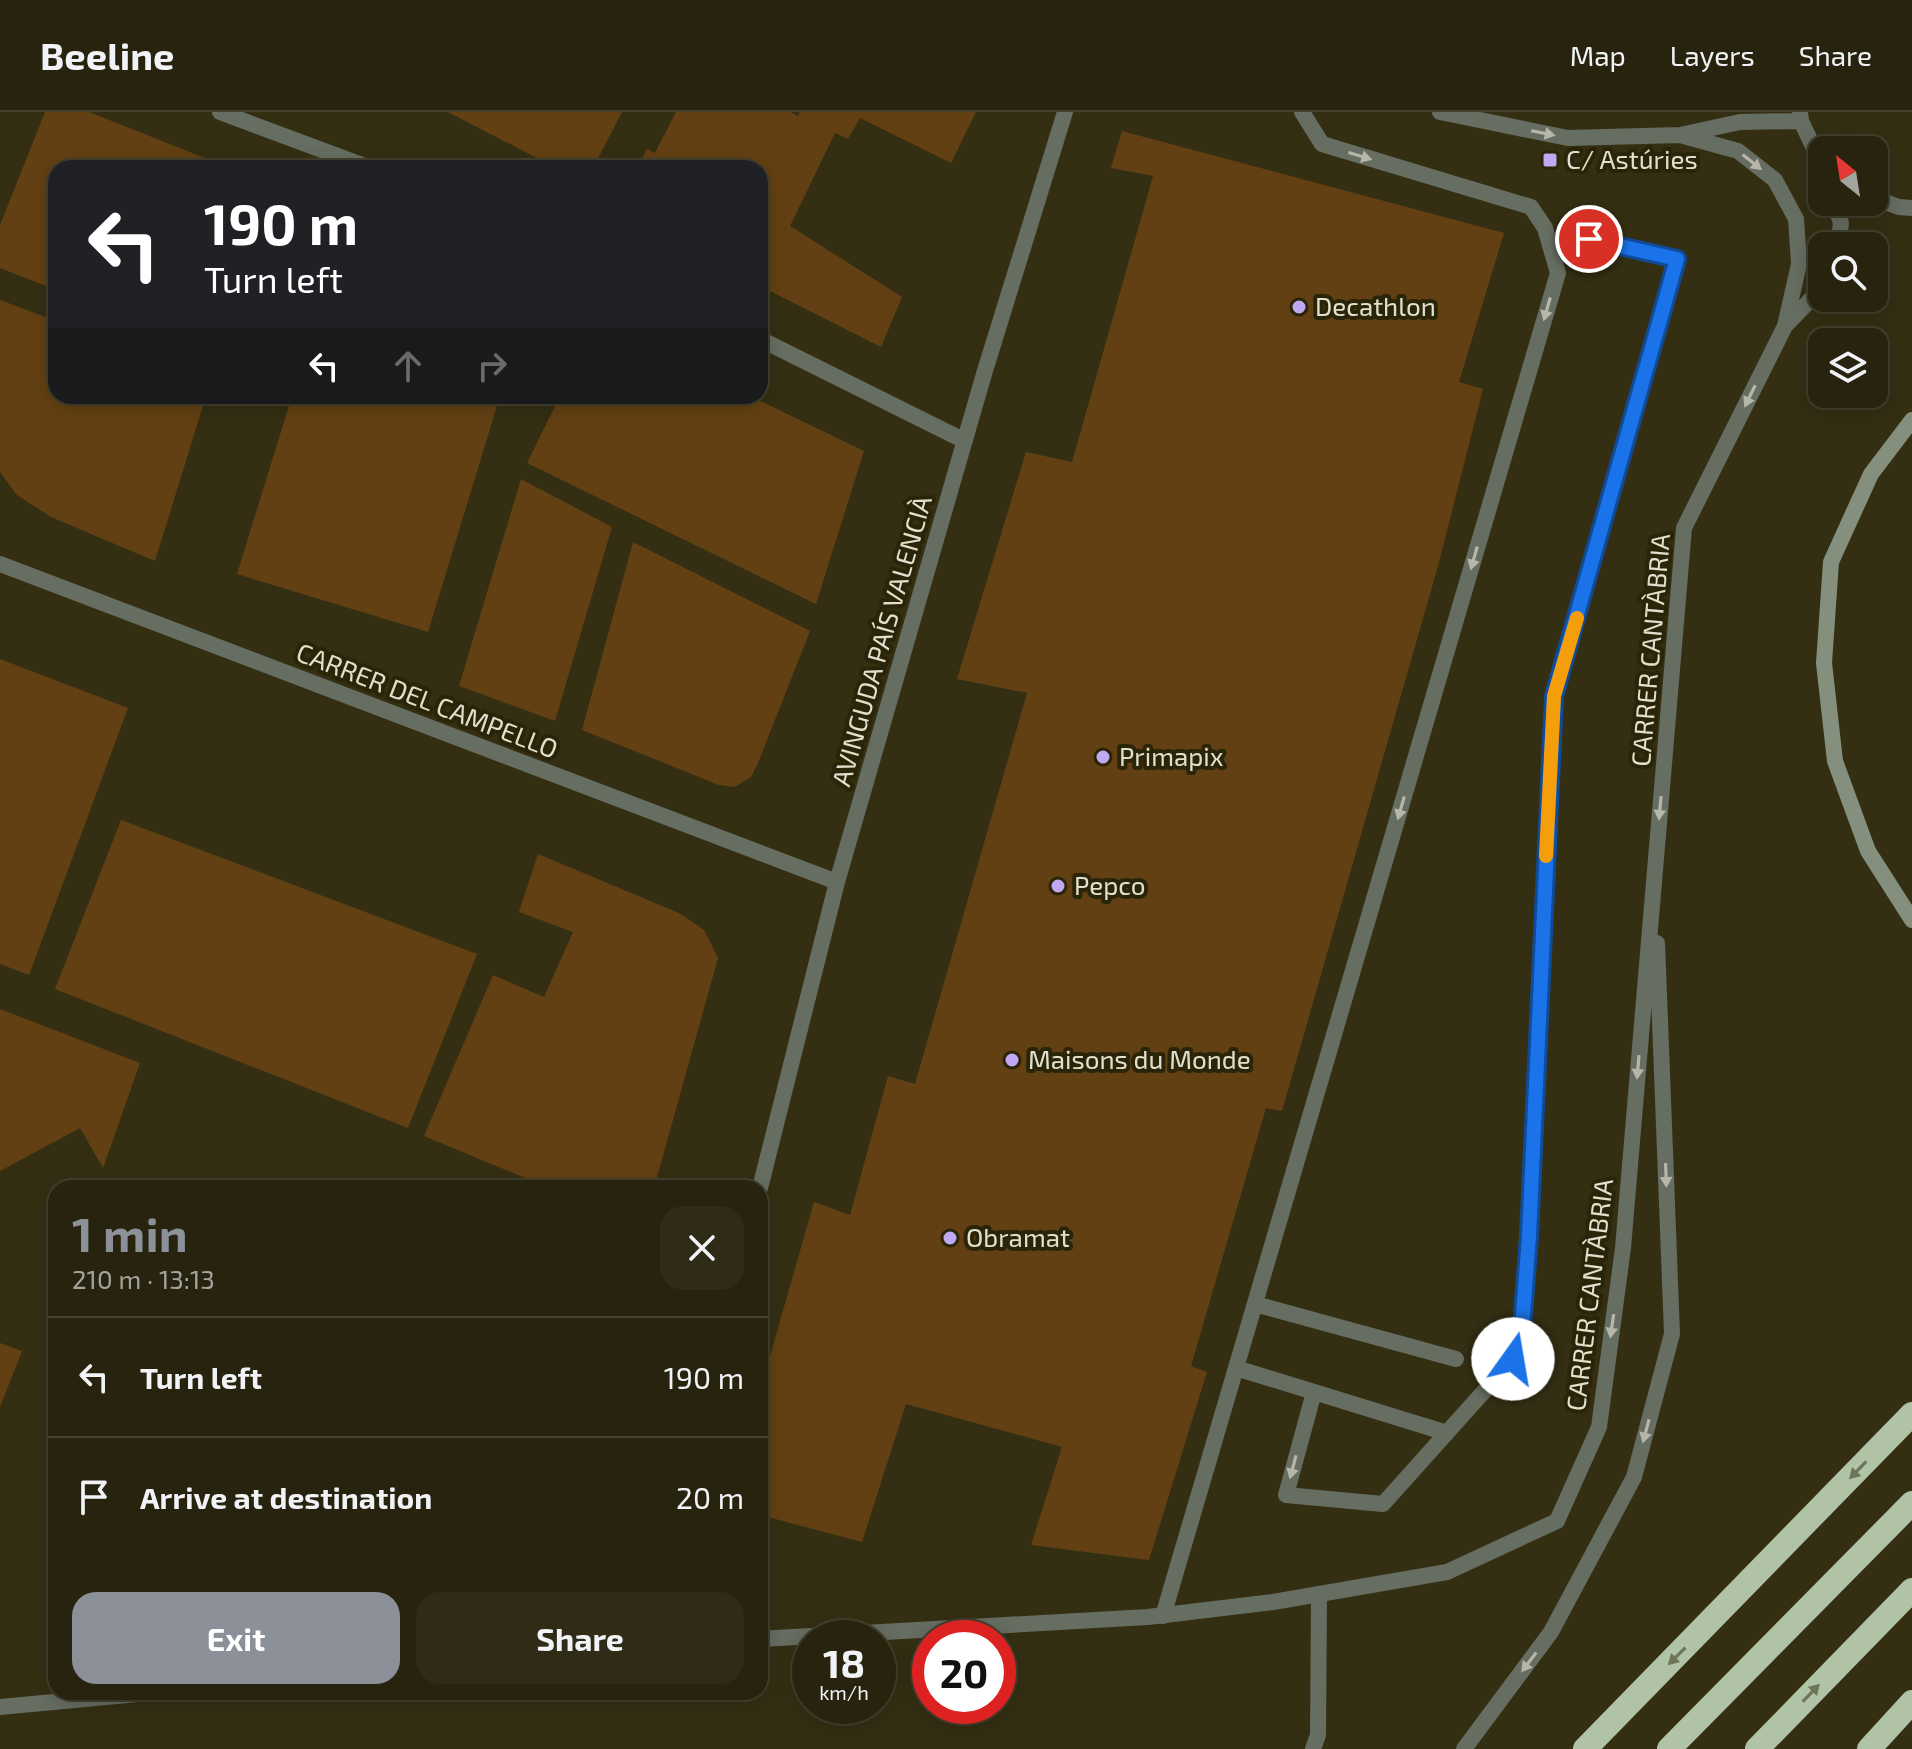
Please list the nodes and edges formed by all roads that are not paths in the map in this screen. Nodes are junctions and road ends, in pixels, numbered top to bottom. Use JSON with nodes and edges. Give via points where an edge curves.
{"nodes":[{"id":1,"x":220,"y":112,"type":"edge"},
{"id":2,"x":1065,"y":112,"type":"edge"},
{"id":3,"x":1302,"y":112,"type":"edge"},
{"id":4,"x":1440,"y":112,"type":"edge"},
{"id":5,"x":1800,"y":117,"type":"edge"},
{"id":6,"x":1680,"y":135,"type":"junction"},
{"id":7,"x":1809,"y":136,"type":"edge"},
{"id":8,"x":349,"y":160,"type":"edge"},
{"id":9,"x":1888,"y":203,"type":"edge"},
{"id":10,"x":1912,"y":208,"type":"edge"},
{"id":11,"x":1554,"y":258,"type":"junction"},
{"id":12,"x":1808,"y":302,"type":"edge"},
{"id":13,"x":1785,"y":326,"type":"junction"},
{"id":14,"x":768,"y":343,"type":"edge"},
{"id":15,"x":1912,"y":420,"type":"edge"},
{"id":16,"x":965,"y":441,"type":"junction"},
{"id":17,"x":0,"y":564,"type":"edge"},
{"id":18,"x":1655,"y":873,"type":"junction"},
{"id":19,"x":837,"y":882,"type":"junction"},
{"id":20,"x":1912,"y":920,"type":"edge"},
{"id":21,"x":762,"y":1180,"type":"edge"},
{"id":22,"x":1255,"y":1304,"type":"junction"},
{"id":23,"x":1456,"y":1359,"type":"dead end"},
{"id":24,"x":1236,"y":1368,"type":"junction"},
{"id":25,"x":1314,"y":1392,"type":"junction"},
{"id":26,"x":1912,"y":1414,"type":"edge"},
{"id":27,"x":1447,"y":1433,"type":"junction"},
{"id":28,"x":1912,"y":1503,"type":"edge"},
{"id":29,"x":1912,"y":1590,"type":"edge"},
{"id":30,"x":1319,"y":1594,"type":"junction"},
{"id":31,"x":1163,"y":1616,"type":"junction"},
{"id":32,"x":768,"y":1639,"type":"edge"},
{"id":33,"x":74,"y":1700,"type":"edge"},
{"id":34,"x":1912,"y":1702,"type":"edge"},
{"id":35,"x":0,"y":1707,"type":"edge"},
{"id":36,"x":1313,"y":1749,"type":"edge"},
{"id":37,"x":1464,"y":1749,"type":"edge"},
{"id":38,"x":1585,"y":1749,"type":"edge"},
{"id":39,"x":1669,"y":1749,"type":"edge"},
{"id":40,"x":1757,"y":1749,"type":"edge"},
{"id":41,"x":1869,"y":1749,"type":"edge"}],
"edges":[{"from":1,"to":8,"type":"street"},
{"from":2,"to":16,"type":"street","name":"AVINGUDA PAÍS VALENCIÀ"},
{"from":3,"to":11,"type":"street","one_way":true,"via":[[1322,144],[1531,207],[1545,228]]},
{"from":4,"to":6,"type":"street","one_way":true,"via":[[1568,138]]},
{"from":5,"to":6,"type":"street"},
{"from":5,"to":7,"type":"street"},
{"from":6,"to":13,"type":"street","one_way":true,"via":[[1738,151],[1775,180],[1796,219],[1799,264]]},
{"from":9,"to":10,"type":"street"},
{"from":11,"to":22,"type":"street","one_way":true,"via":[[1558,273]]},
{"from":11,"to":27,"type":"street","via":[[1589,239],[1677,259],[1554,696],[1522,1328],[1513,1359]]},
{"from":12,"to":13,"type":"street"},
{"from":13,"to":18,"type":"street","name":"CARRER CANTÀBRIA","one_way":true,"via":[[1684,528]]},
{"from":14,"to":16,"type":"street"},
{"from":15,"to":20,"type":"main road","via":[[1871,474],[1831,562],[1824,663],[1835,761],[1868,851]]},
{"from":16,"to":19,"type":"street","name":"AVINGUDA PAÍS VALENCIÀ"},
{"from":17,"to":19,"type":"street","name":"CARRER DEL CAMPELLO"},
{"from":18,"to":30,"type":"street","name":"CARRER CANTÀBRIA","one_way":true,"via":[[1623,1248],[1599,1427],[1557,1521],[1447,1572]]},
{"from":18,"to":37,"type":"street","one_way":true,"via":[[1672,1334],[1634,1477],[1551,1632]]},
{"from":19,"to":21,"type":"street","name":"AVINGUDA PAÍS VALENCIÀ"},
{"from":22,"to":23,"type":"street"},
{"from":22,"to":24,"type":"street"},
{"from":24,"to":25,"type":"street"},
{"from":24,"to":31,"type":"street"},
{"from":25,"to":27,"type":"street"},
{"from":25,"to":27,"type":"street","one_way":true,"via":[[1286,1495],[1383,1504]]},
{"from":26,"to":38,"type":"highway","one_way":true},
{"from":28,"to":39,"type":"highway"},
{"from":40,"to":29,"type":"highway","one_way":true},
{"from":30,"to":31,"type":"street","name":"CARRER CANTÀBRIA"},
{"from":30,"to":36,"type":"street","via":[[1318,1735]]},
{"from":31,"to":32,"type":"street","name":"CARRER CANTÀBRIA"},
{"from":33,"to":35,"type":"street"},
{"from":34,"to":41,"type":"highway"}]}
